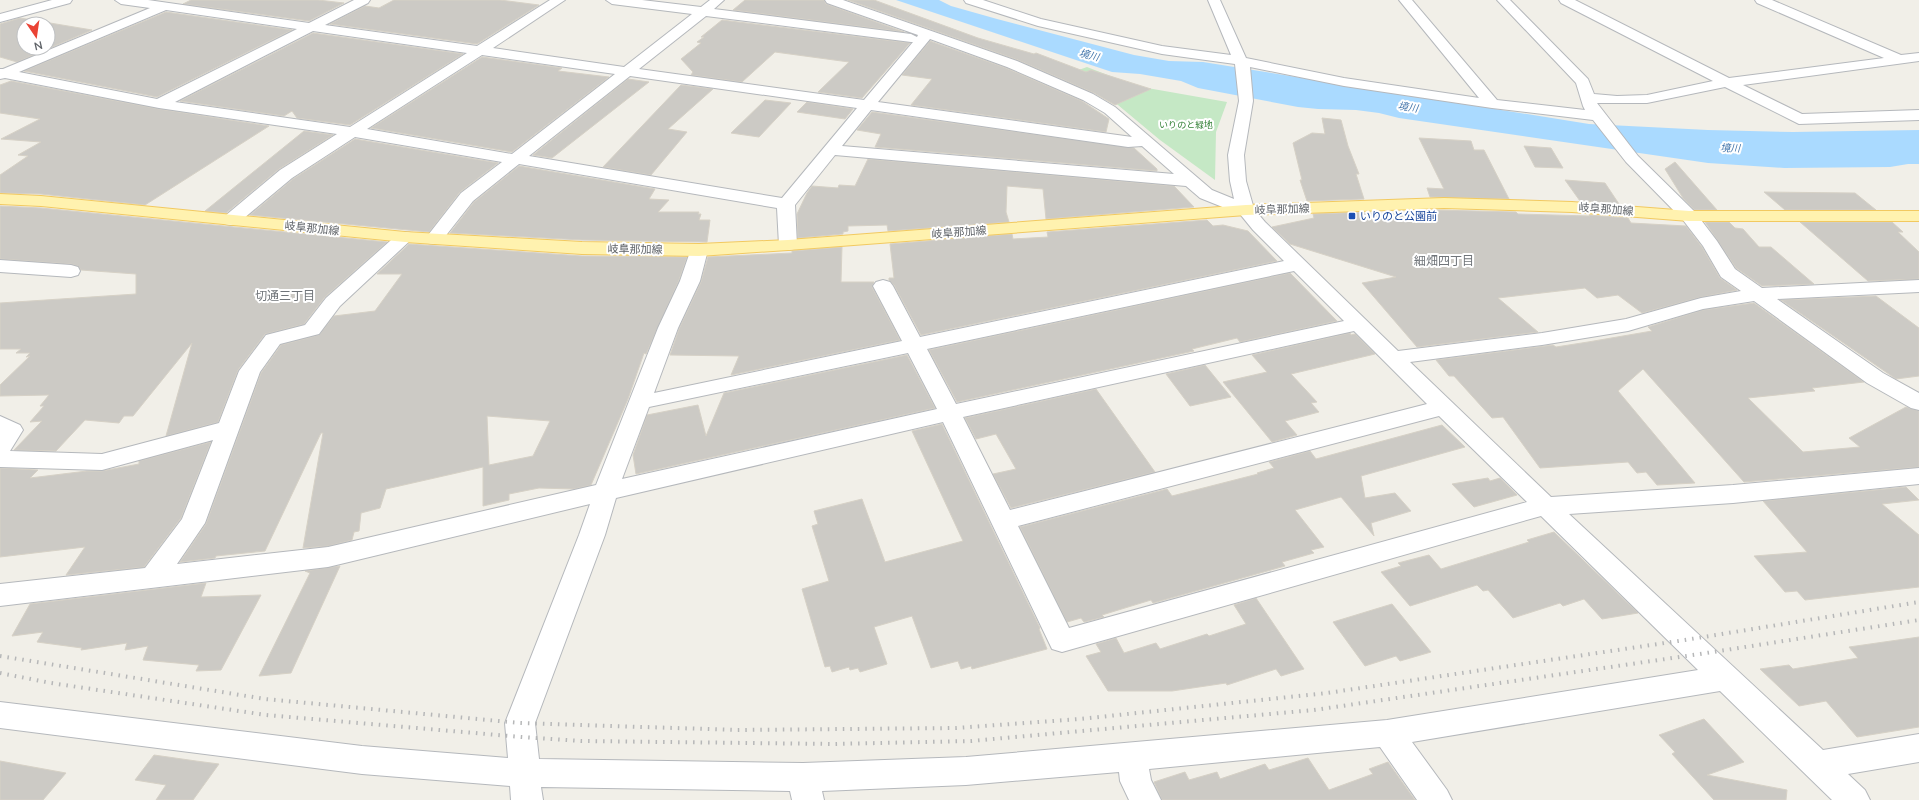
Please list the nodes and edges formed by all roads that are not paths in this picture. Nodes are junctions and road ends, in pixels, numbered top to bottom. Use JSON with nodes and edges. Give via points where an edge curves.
{"nodes":[{"id":1,"x":66,"y":0,"type":"edge"},
{"id":2,"x":121,"y":0,"type":"edge"},
{"id":3,"x":179,"y":0,"type":"edge"},
{"id":4,"x":364,"y":0,"type":"edge"},
{"id":5,"x":559,"y":0,"type":"edge"},
{"id":6,"x":612,"y":0,"type":"edge"},
{"id":7,"x":718,"y":0,"type":"edge"},
{"id":8,"x":831,"y":0,"type":"edge"},
{"id":9,"x":970,"y":0,"type":"edge"},
{"id":10,"x":1214,"y":0,"type":"edge"},
{"id":11,"x":1405,"y":0,"type":"edge"},
{"id":12,"x":1503,"y":0,"type":"edge"},
{"id":13,"x":1565,"y":0,"type":"edge"},
{"id":14,"x":1762,"y":0,"type":"edge"},
{"id":15,"x":164,"y":6,"type":"junction"},
{"id":16,"x":703,"y":11,"type":"junction"},
{"id":17,"x":0,"y":18,"type":"edge"},
{"id":18,"x":312,"y":27,"type":"junction"},
{"id":19,"x":926,"y":37,"type":"junction"},
{"id":20,"x":479,"y":51,"type":"junction"},
{"id":21,"x":1919,"y":57,"type":"edge"},
{"id":22,"x":1901,"y":60,"type":"junction"},
{"id":23,"x":1242,"y":63,"type":"junction"},
{"id":24,"x":1919,"y":67,"type":"edge"},
{"id":25,"x":627,"y":72,"type":"junction"},
{"id":26,"x":1,"y":74,"type":"edge"},
{"id":27,"x":1730,"y":82,"type":"junction"},
{"id":28,"x":1589,"y":98,"type":"junction"},
{"id":29,"x":159,"y":104,"type":"junction"},
{"id":30,"x":1492,"y":104,"type":"junction"},
{"id":31,"x":868,"y":106,"type":"junction"},
{"id":32,"x":1919,"y":115,"type":"edge"},
{"id":33,"x":1599,"y":118,"type":"junction"},
{"id":34,"x":354,"y":132,"type":"junction"},
{"id":35,"x":1146,"y":142,"type":"junction"},
{"id":36,"x":831,"y":150,"type":"junction"},
{"id":37,"x":514,"y":159,"type":"junction"},
{"id":38,"x":1192,"y":181,"type":"junction"},
{"id":39,"x":0,"y":199,"type":"edge"},
{"id":40,"x":786,"y":204,"type":"junction"},
{"id":41,"x":1246,"y":210,"type":"junction"},
{"id":42,"x":1689,"y":216,"type":"junction"},
{"id":43,"x":1919,"y":216,"type":"edge"},
{"id":44,"x":231,"y":220,"type":"junction"},
{"id":45,"x":405,"y":237,"type":"junction"},
{"id":46,"x":434,"y":239,"type":"junction"},
{"id":47,"x":788,"y":245,"type":"junction"},
{"id":48,"x":699,"y":250,"type":"junction"},
{"id":49,"x":1298,"y":264,"type":"junction"},
{"id":50,"x":0,"y":266,"type":"edge"},
{"id":51,"x":71,"y":271,"type":"dead end"},
{"id":52,"x":883,"y":286,"type":"dead end"},
{"id":53,"x":1919,"y":286,"type":"edge"},
{"id":54,"x":1759,"y":294,"type":"junction"},
{"id":55,"x":1357,"y":324,"type":"junction"},
{"id":56,"x":913,"y":344,"type":"junction"},
{"id":57,"x":1394,"y":358,"type":"junction"},
{"id":58,"x":640,"y":400,"type":"junction"},
{"id":59,"x":1919,"y":403,"type":"edge"},
{"id":60,"x":1444,"y":407,"type":"junction"},
{"id":61,"x":950,"y":413,"type":"junction"},
{"id":62,"x":0,"y":424,"type":"edge"},
{"id":63,"x":229,"y":428,"type":"junction"},
{"id":64,"x":0,"y":449,"type":"edge"},
{"id":65,"x":0,"y":459,"type":"edge"},
{"id":66,"x":1919,"y":476,"type":"edge"},
{"id":67,"x":607,"y":491,"type":"junction"},
{"id":68,"x":1546,"y":506,"type":"junction"},
{"id":69,"x":1002,"y":521,"type":"junction"},
{"id":70,"x":153,"y":578,"type":"junction"},
{"id":71,"x":0,"y":594,"type":"edge"},
{"id":72,"x":1725,"y":678,"type":"junction"},
{"id":73,"x":0,"y":715,"type":"edge"},
{"id":74,"x":1387,"y":733,"type":"junction"},
{"id":75,"x":1919,"y":748,"type":"edge"},
{"id":76,"x":1132,"y":757,"type":"junction"},
{"id":77,"x":1818,"y":765,"type":"junction"},
{"id":78,"x":525,"y":786,"type":"edge"},
{"id":79,"x":805,"y":789,"type":"edge"},
{"id":80,"x":1145,"y":800,"type":"edge"},
{"id":81,"x":1436,"y":800,"type":"edge"},
{"id":82,"x":1854,"y":800,"type":"edge"}],
"edges":[{"from":1,"to":17,"type":"street"},
{"from":2,"to":15,"type":"street"},
{"from":3,"to":15,"type":"street"},
{"from":4,"to":18,"type":"street"},
{"from":5,"to":20,"type":"street"},
{"from":6,"to":16,"type":"street"},
{"from":7,"to":16,"type":"street"},
{"from":8,"to":19,"type":"street"},
{"from":9,"to":23,"type":"street","via":[[1038,22],[1124,42]]},
{"from":10,"to":23,"type":"street"},
{"from":11,"to":30,"type":"street"},
{"from":12,"to":28,"type":"street","via":[[1583,82]]},
{"from":13,"to":27,"type":"street"},
{"from":14,"to":22,"type":"street"},
{"from":15,"to":18,"type":"street"},
{"from":15,"to":26,"type":"street"},
{"from":16,"to":19,"type":"street"},
{"from":16,"to":25,"type":"street"},
{"from":18,"to":20,"type":"street"},
{"from":18,"to":29,"type":"street"},
{"from":19,"to":31,"type":"street"},
{"from":19,"to":35,"type":"street","via":[[1012,64],[1088,97],[1110,110]]},
{"from":20,"to":25,"type":"street"},
{"from":20,"to":34,"type":"street"},
{"from":21,"to":22,"type":"street"},
{"from":22,"to":24,"type":"street"},
{"from":22,"to":27,"type":"street"},
{"from":23,"to":30,"type":"street","via":[[1344,82]]},
{"from":23,"to":41,"type":"street","via":[[1246,101],[1236,155],[1238,182]]},
{"from":25,"to":31,"type":"street"},
{"from":25,"to":37,"type":"street"},
{"from":26,"to":29,"type":"street"},
{"from":27,"to":28,"type":"street","via":[[1647,99]]},
{"from":27,"to":32,"type":"street","via":[[1799,119]]},
{"from":28,"to":33,"type":"street","via":[[1590,106]]},
{"from":29,"to":34,"type":"street"},
{"from":30,"to":33,"type":"street"},
{"from":31,"to":35,"type":"street","via":[[1120,141]]},
{"from":31,"to":36,"type":"street"},
{"from":33,"to":42,"type":"street","via":[[1632,159]]},
{"from":34,"to":37,"type":"street"},
{"from":34,"to":44,"type":"street","via":[[286,174]]},
{"from":35,"to":38,"type":"street"},
{"from":36,"to":38,"type":"street"},
{"from":36,"to":40,"type":"street"},
{"from":37,"to":40,"type":"street"},
{"from":37,"to":46,"type":"street","via":[[467,196]]},
{"from":38,"to":41,"type":"street","via":[[1206,194]]},
{"from":39,"to":44,"type":"main road","name":"岐阜那加線"},
{"from":40,"to":47,"type":"street"},
{"from":41,"to":42,"type":"main road","name":"岐阜那加線","via":[[1444,203],[1572,207]]},
{"from":41,"to":47,"type":"main road","name":"岐阜那加線"},
{"from":41,"to":49,"type":"street"},
{"from":42,"to":43,"type":"main road","name":"岐阜那加線"},
{"from":42,"to":54,"type":"street","via":[[1728,273]]},
{"from":44,"to":45,"type":"main road","name":"岐阜那加線"},
{"from":45,"to":46,"type":"main road","name":"岐阜那加線"},
{"from":45,"to":63,"type":"street","via":[[333,302],[312,330],[272,339],[250,371]]},
{"from":46,"to":48,"type":"main road","name":"岐阜那加線","via":[[582,248]]},
{"from":47,"to":48,"type":"main road","name":"岐阜那加線"},
{"from":48,"to":58,"type":"street","via":[[690,281],[668,328]]},
{"from":49,"to":55,"type":"street"},
{"from":49,"to":56,"type":"street"},
{"from":50,"to":51,"type":"street"},
{"from":52,"to":56,"type":"street"},
{"from":53,"to":54,"type":"street"},
{"from":54,"to":57,"type":"street","via":[[1701,304],[1628,324],[1542,339]]},
{"from":54,"to":59,"type":"street","via":[[1875,378]]},
{"from":55,"to":57,"type":"street"},
{"from":55,"to":61,"type":"street"},
{"from":56,"to":58,"type":"street","via":[[655,400]]},
{"from":56,"to":61,"type":"street"},
{"from":57,"to":60,"type":"street"},
{"from":58,"to":67,"type":"street"},
{"from":60,"to":68,"type":"street"},
{"from":60,"to":69,"type":"street"},
{"from":61,"to":67,"type":"street"},
{"from":61,"to":69,"type":"street"},
{"from":62,"to":64,"type":"street","via":[[12,430]]},
{"from":63,"to":65,"type":"street","via":[[102,462]]},
{"from":63,"to":70,"type":"street","via":[[193,523]]},
{"from":66,"to":68,"type":"street","via":[[1821,487]]},
{"from":67,"to":70,"type":"street","via":[[328,557]]},
{"from":67,"to":78,"type":"street","via":[[520,723]]},
{"from":68,"to":69,"type":"street","via":[[1062,641]]},
{"from":68,"to":72,"type":"street"},
{"from":70,"to":71,"type":"street"},
{"from":72,"to":74,"type":"street"},
{"from":72,"to":77,"type":"street"},
{"from":73,"to":78,"type":"street","via":[[362,760]]},
{"from":74,"to":76,"type":"street"},
{"from":74,"to":81,"type":"street"},
{"from":75,"to":77,"type":"street"},
{"from":76,"to":79,"type":"street","via":[[966,771]]},
{"from":76,"to":80,"type":"street","via":[[1136,781]]},
{"from":77,"to":82,"type":"street"},
{"from":78,"to":79,"type":"street"}]}
